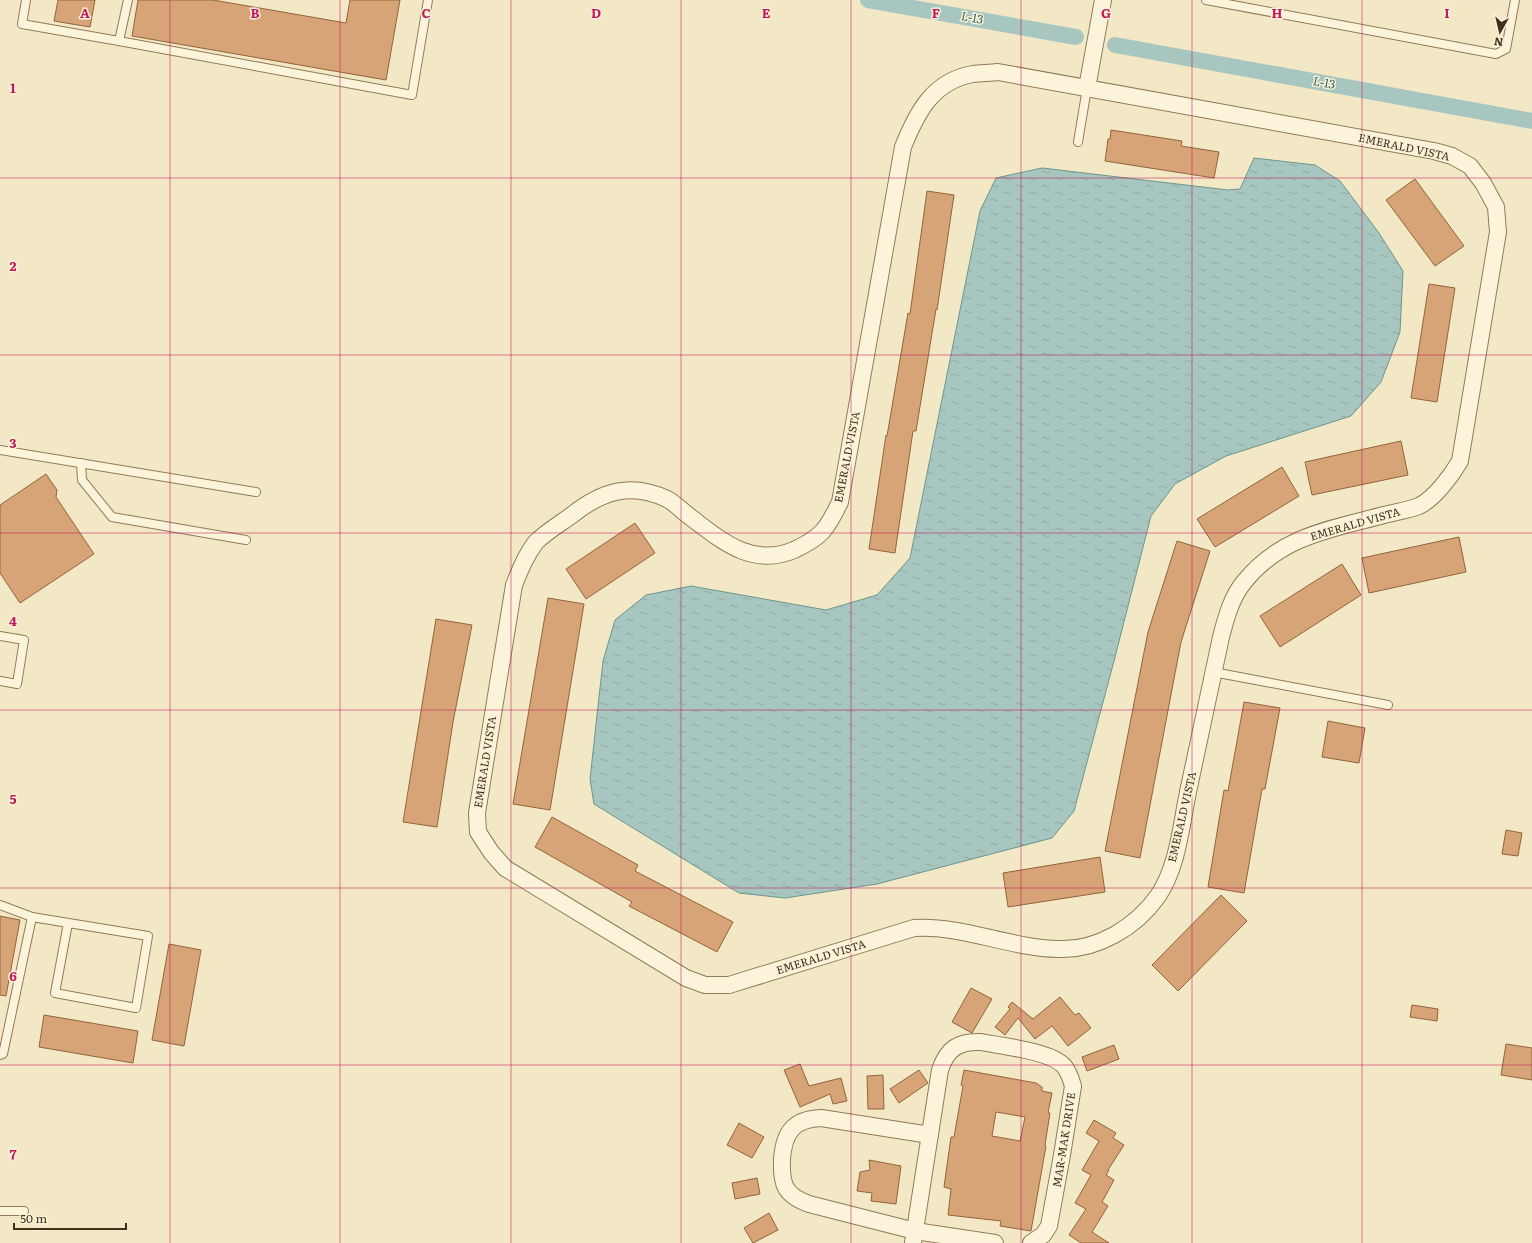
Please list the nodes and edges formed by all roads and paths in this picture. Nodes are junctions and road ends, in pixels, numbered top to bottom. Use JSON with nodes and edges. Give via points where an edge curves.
{"nodes":[{"id":1,"x":26,"y":0,"type":"edge"},
{"id":2,"x":128,"y":0,"type":"edge"},
{"id":3,"x":428,"y":0,"type":"edge"},
{"id":4,"x":1103,"y":0,"type":"edge"},
{"id":5,"x":1206,"y":0,"type":"edge"},
{"id":6,"x":1515,"y":0,"type":"edge"},
{"id":7,"x":1219,"y":1,"type":"edge"},
{"id":8,"x":119,"y":41,"type":"junction"},
{"id":9,"x":1087,"y":88,"type":"junction"},
{"id":10,"x":1078,"y":142,"type":"dead end"},
{"id":11,"x":0,"y":450,"type":"edge"},
{"id":12,"x":81,"y":463,"type":"junction"},
{"id":13,"x":256,"y":492,"type":"dead end"},
{"id":14,"x":246,"y":540,"type":"dead end"},
{"id":15,"x":0,"y":636,"type":"edge"},
{"id":16,"x":1214,"y":672,"type":"junction"},
{"id":17,"x":0,"y":682,"type":"edge"},
{"id":18,"x":1388,"y":705,"type":"dead end"},
{"id":19,"x":0,"y":905,"type":"edge"},
{"id":20,"x":32,"y":917,"type":"junction"},
{"id":21,"x":68,"y":923,"type":"junction"},
{"id":22,"x":0,"y":1055,"type":"edge"},
{"id":23,"x":930,"y":1135,"type":"junction"},
{"id":24,"x":0,"y":1211,"type":"edge"},
{"id":25,"x":24,"y":1211,"type":"dead end"},
{"id":26,"x":914,"y":1237,"type":"edge"},
{"id":27,"x":995,"y":1243,"type":"edge"},
{"id":28,"x":1031,"y":1243,"type":"edge"}],
"edges":[{"from":1,"to":8,"type":"lane","via":[[22,24]]},
{"from":2,"to":8,"type":"lane"},
{"from":3,"to":8,"type":"lane","via":[[412,94]]},
{"from":4,"to":9,"type":"street"},
{"from":5,"to":7,"type":"lane"},
{"from":6,"to":7,"type":"lane","via":[[1506,49],[1496,54]]},
{"from":9,"to":10,"type":"lane"},
{"from":9,"to":16,"type":"street","name":"EMERALD VISTA","via":[[1452,156],[1470,166],[1483,183],[1496,208],[1498,232],[1460,461],[1454,472],[1441,488],[1420,505],[1310,535],[1263,562],[1243,583],[1230,605]]},
{"from":9,"to":16,"type":"street","name":"EMERALD VISTA","via":[[998,72],[973,74],[953,80],[932,94],[915,119],[903,147],[840,502],[829,525],[811,542],[783,555],[757,556],[735,549],[668,500],[646,492],[622,490],[583,506],[537,542],[525,558],[514,585],[477,813],[478,832],[505,868],[686,978],[705,985],[728,985],[914,928],[946,928],[1024,945],[1058,949],[1090,946],[1119,933],[1140,916],[1158,895],[1168,874],[1175,858]]},
{"from":11,"to":12,"type":"lane"},
{"from":12,"to":13,"type":"lane"},
{"from":12,"to":14,"type":"lane","via":[[82,480],[112,517]]},
{"from":15,"to":17,"type":"lane","via":[[24,640],[17,684]]},
{"from":16,"to":18,"type":"lane"},
{"from":19,"to":20,"type":"lane"},
{"from":20,"to":21,"type":"lane"},
{"from":20,"to":22,"type":"lane","via":[[3,1054]]},
{"from":21,"to":21,"type":"lane","via":[[148,936],[136,1008],[56,993]]},
{"from":23,"to":26,"type":"street"},
{"from":23,"to":26,"type":"street","via":[[810,1118],[791,1129],[783,1148],[781,1174],[784,1185],[798,1201]]},
{"from":23,"to":28,"type":"street","name":"MAR-MAK DRIVE","via":[[940,1070],[950,1051],[959,1045],[981,1042],[1045,1055],[1056,1059],[1064,1066],[1073,1086],[1049,1226],[1043,1235]]},
{"from":24,"to":25,"type":"lane"},
{"from":26,"to":27,"type":"street"}]}
